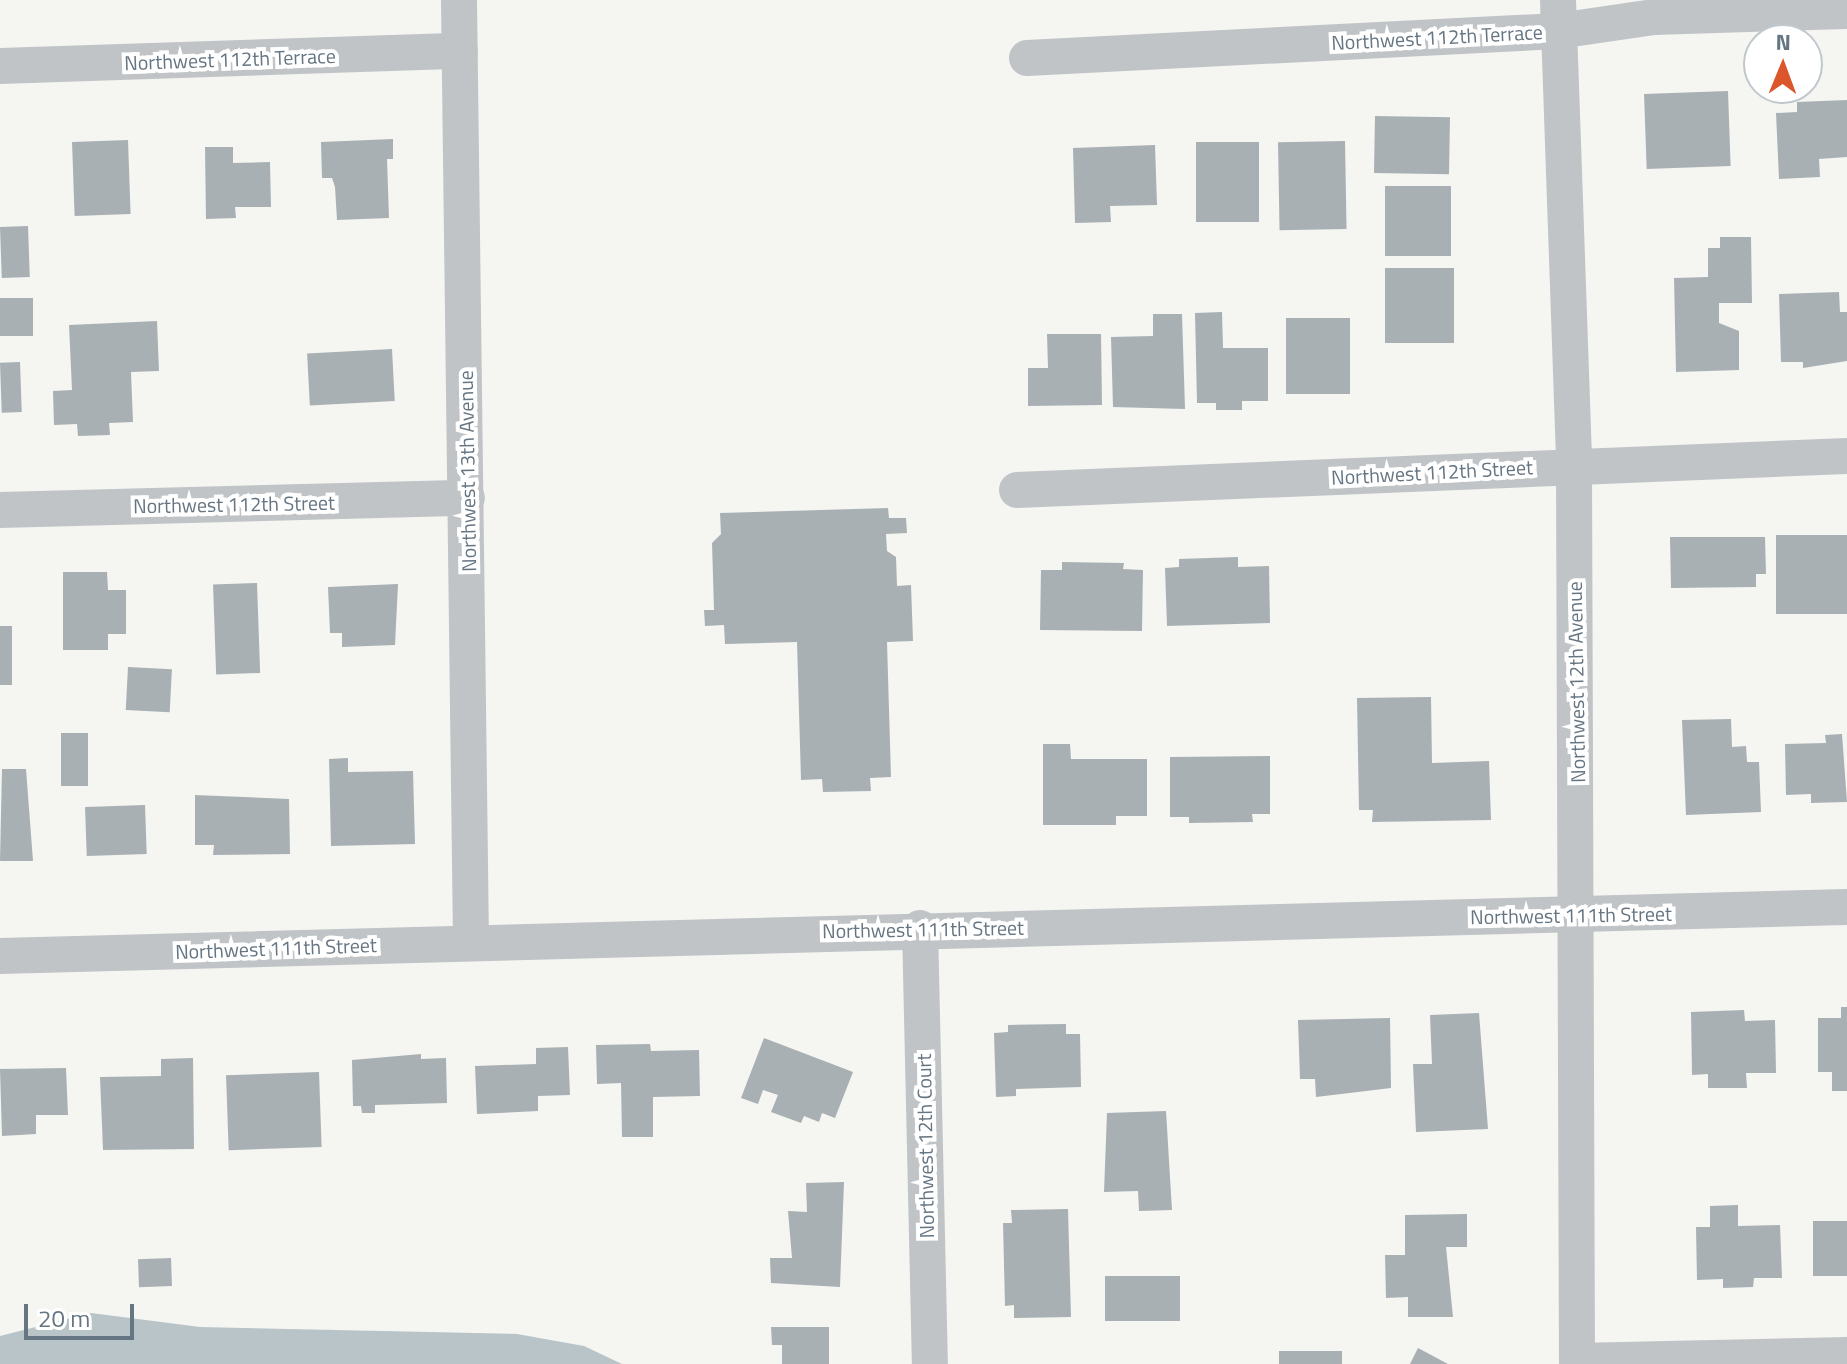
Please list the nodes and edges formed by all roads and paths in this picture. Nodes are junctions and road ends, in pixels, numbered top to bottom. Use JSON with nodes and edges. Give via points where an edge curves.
{"nodes":[{"id":1,"x":459,"y":0,"type":"edge"},
{"id":2,"x":1847,"y":11,"type":"edge"},
{"id":3,"x":1558,"y":16,"type":"edge"},
{"id":4,"x":460,"y":51,"type":"junction"},
{"id":5,"x":1027,"y":58,"type":"dead end"},
{"id":6,"x":0,"y":66,"type":"edge"},
{"id":7,"x":1847,"y":456,"type":"edge"},
{"id":8,"x":1574,"y":466,"type":"junction"},
{"id":9,"x":1017,"y":490,"type":"dead end"},
{"id":10,"x":467,"y":498,"type":"junction"},
{"id":11,"x":0,"y":510,"type":"edge"},
{"id":12,"x":1847,"y":907,"type":"edge"},
{"id":13,"x":1579,"y":915,"type":"junction"},
{"id":14,"x":920,"y":928,"type":"junction"},
{"id":15,"x":471,"y":942,"type":"junction"},
{"id":16,"x":0,"y":956,"type":"edge"},
{"id":17,"x":1847,"y":1355,"type":"edge"},
{"id":18,"x":1577,"y":1362,"type":"edge"},
{"id":19,"x":930,"y":1364,"type":"edge"}],
"edges":[{"from":1,"to":4,"type":"street","name":"Northwest 13th Avenue"},
{"from":2,"to":3,"type":"street","name":"Northwest 112th Terrace"},
{"from":3,"to":5,"type":"street","name":"Northwest 112th Terrace"},
{"from":3,"to":8,"type":"street","name":"Northwest 12th Avenue"},
{"from":4,"to":6,"type":"street","name":"Northwest 112th Terrace"},
{"from":4,"to":10,"type":"street","name":"Northwest 13th Avenue"},
{"from":7,"to":8,"type":"street","name":"Northwest 112th Street"},
{"from":8,"to":9,"type":"street","name":"Northwest 112th Street"},
{"from":8,"to":13,"type":"street","name":"Northwest 12th Avenue"},
{"from":10,"to":11,"type":"street","name":"Northwest 112th Street"},
{"from":10,"to":15,"type":"street","name":"Northwest 13th Avenue"},
{"from":12,"to":13,"type":"street","name":"Northwest 111th Street"},
{"from":13,"to":14,"type":"street","name":"Northwest 111th Street"},
{"from":13,"to":18,"type":"street","name":"Northwest 12th Avenue"},
{"from":14,"to":15,"type":"street","name":"Northwest 111th Street"},
{"from":14,"to":19,"type":"street","name":"Northwest 12th Court"},
{"from":15,"to":16,"type":"street","name":"Northwest 111th Street"},
{"from":17,"to":18,"type":"street"}]}
